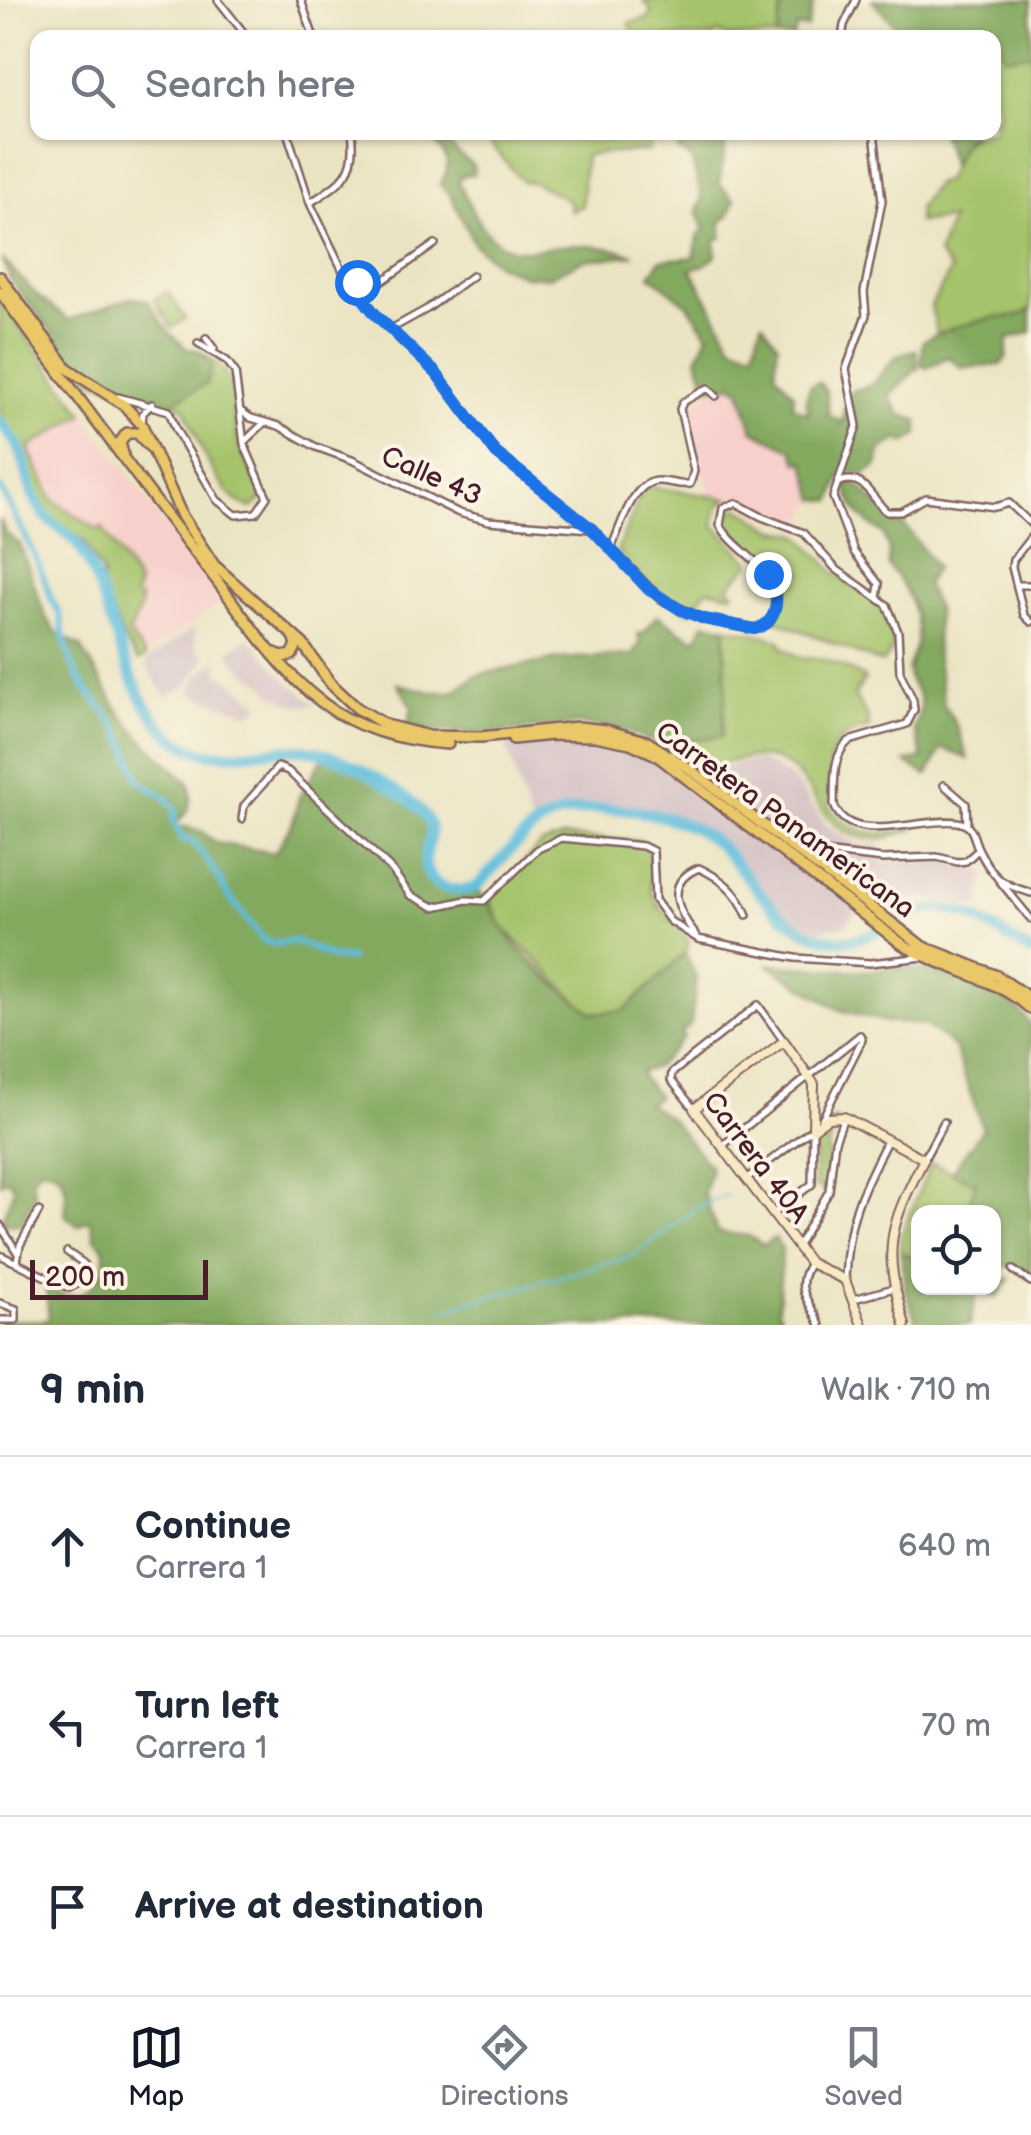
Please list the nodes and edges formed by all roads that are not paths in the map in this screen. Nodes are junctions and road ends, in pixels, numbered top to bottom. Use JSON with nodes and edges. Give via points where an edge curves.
{"nodes":[{"id":1,"x":218,"y":0,"type":"edge"},
{"id":2,"x":301,"y":0,"type":"edge"},
{"id":3,"x":856,"y":0,"type":"edge"},
{"id":4,"x":240,"y":30,"type":"edge"},
{"id":5,"x":311,"y":30,"type":"edge"},
{"id":6,"x":843,"y":30,"type":"edge"},
{"id":7,"x":290,"y":140,"type":"edge"},
{"id":8,"x":353,"y":140,"type":"edge"},
{"id":9,"x":875,"y":140,"type":"edge"},
{"id":10,"x":310,"y":203,"type":"junction"},
{"id":11,"x":435,"y":244,"type":"dead end"},
{"id":12,"x":472,"y":276,"type":"dead end"},
{"id":13,"x":0,"y":277,"type":"edge"},
{"id":14,"x":346,"y":277,"type":"junction"},
{"id":15,"x":0,"y":292,"type":"edge"},
{"id":16,"x":390,"y":329,"type":"junction"},
{"id":17,"x":206,"y":338,"type":"dead end"},
{"id":18,"x":198,"y":342,"type":"dead end"},
{"id":19,"x":215,"y":352,"type":"junction"},
{"id":20,"x":96,"y":388,"type":"junction"},
{"id":21,"x":716,"y":396,"type":"dead end"},
{"id":22,"x":152,"y":404,"type":"junction"},
{"id":23,"x":240,"y":410,"type":"junction"},
{"id":24,"x":265,"y":422,"type":"junction"},
{"id":25,"x":142,"y":425,"type":"junction"},
{"id":26,"x":244,"y":444,"type":"junction"},
{"id":27,"x":161,"y":462,"type":"junction"},
{"id":28,"x":126,"y":463,"type":"junction"},
{"id":29,"x":845,"y":480,"type":"junction"},
{"id":30,"x":1031,"y":524,"type":"edge"},
{"id":31,"x":592,"y":529,"type":"junction"},
{"id":32,"x":1031,"y":537,"type":"edge"},
{"id":33,"x":611,"y":549,"type":"junction"},
{"id":34,"x":1018,"y":585,"type":"junction"},
{"id":35,"x":1031,"y":585,"type":"edge"},
{"id":36,"x":877,"y":598,"type":"junction"},
{"id":37,"x":1031,"y":622,"type":"edge"},
{"id":38,"x":293,"y":635,"type":"junction"},
{"id":39,"x":273,"y":651,"type":"junction"},
{"id":40,"x":944,"y":785,"type":"dead end"},
{"id":41,"x":242,"y":819,"type":"dead end"},
{"id":42,"x":967,"y":825,"type":"junction"},
{"id":43,"x":794,"y":849,"type":"junction"},
{"id":44,"x":978,"y":850,"type":"junction"},
{"id":45,"x":998,"y":879,"type":"junction"},
{"id":46,"x":1031,"y":893,"type":"edge"},
{"id":47,"x":861,"y":907,"type":"junction"},
{"id":48,"x":748,"y":914,"type":"dead end"},
{"id":49,"x":1031,"y":919,"type":"edge"},
{"id":50,"x":698,"y":940,"type":"junction"},
{"id":51,"x":905,"y":940,"type":"junction"},
{"id":52,"x":925,"y":957,"type":"junction"},
{"id":53,"x":1031,"y":999,"type":"edge"},
{"id":54,"x":1031,"y":1008,"type":"edge"},
{"id":55,"x":784,"y":1041,"type":"junction"},
{"id":56,"x":810,"y":1074,"type":"junction"},
{"id":57,"x":694,"y":1110,"type":"junction"},
{"id":58,"x":844,"y":1117,"type":"junction"},
{"id":59,"x":821,"y":1121,"type":"junction"},
{"id":60,"x":944,"y":1122,"type":"dead end"},
{"id":61,"x":812,"y":1129,"type":"junction"},
{"id":62,"x":887,"y":1142,"type":"junction"},
{"id":63,"x":721,"y":1146,"type":"junction"},
{"id":64,"x":924,"y":1159,"type":"junction"},
{"id":65,"x":746,"y":1178,"type":"junction"},
{"id":66,"x":39,"y":1211,"type":"dead end"},
{"id":67,"x":773,"y":1214,"type":"junction"},
{"id":68,"x":0,"y":1225,"type":"edge"},
{"id":69,"x":797,"y":1247,"type":"junction"},
{"id":70,"x":67,"y":1252,"type":"dead end"},
{"id":71,"x":0,"y":1255,"type":"edge"},
{"id":72,"x":18,"y":1257,"type":"junction"},
{"id":73,"x":810,"y":1263,"type":"junction"},
{"id":74,"x":1013,"y":1270,"type":"dead end"},
{"id":75,"x":845,"y":1280,"type":"junction"},
{"id":76,"x":1031,"y":1282,"type":"edge"},
{"id":77,"x":894,"y":1288,"type":"junction"},
{"id":78,"x":854,"y":1299,"type":"junction"},
{"id":79,"x":0,"y":1303,"type":"edge"},
{"id":80,"x":0,"y":1320,"type":"edge"},
{"id":81,"x":820,"y":1325,"type":"edge"},
{"id":82,"x":862,"y":1325,"type":"edge"},
{"id":83,"x":906,"y":1325,"type":"edge"}],
"edges":[{"from":1,"to":4,"type":"street"},
{"from":2,"to":5,"type":"street"},
{"from":3,"to":6,"type":"street"},
{"from":7,"to":10,"type":"street"},
{"from":8,"to":10,"type":"street","via":[[350,170]]},
{"from":9,"to":29,"type":"street","via":[[882,201],[864,292],[866,315],[846,369],[857,426]]},
{"from":10,"to":14,"type":"street"},
{"from":11,"to":14,"type":"street","via":[[374,288]]},
{"from":12,"to":16,"type":"street"},
{"from":13,"to":20,"type":"highway","name":"Carretera Panamericana","via":[[67,368]]},
{"from":14,"to":16,"type":"street"},
{"from":15,"to":28,"type":"highway","name":"Carretera Panamericana"},
{"from":16,"to":31,"type":"street","via":[[436,373],[496,453]]},
{"from":17,"to":19,"type":"street"},
{"from":18,"to":19,"type":"street"},
{"from":19,"to":23,"type":"street","via":[[235,372]]},
{"from":20,"to":22,"type":"street"},
{"from":20,"to":25,"type":"highway","name":"Carretera Panamericana"},
{"from":21,"to":33,"type":"street","via":[[708,388],[680,409],[694,471],[690,484],[647,483]]},
{"from":22,"to":25,"type":"street"},
{"from":22,"to":26,"type":"street","via":[[172,415],[217,500],[248,516],[267,498]]},
{"from":23,"to":24,"type":"street","name":"Calle 43"},
{"from":23,"to":26,"type":"street"},
{"from":24,"to":26,"type":"street"},
{"from":24,"to":31,"type":"street","name":"Calle 43","via":[[458,514]]},
{"from":25,"to":27,"type":"highway","name":"Carretera Panamericana"},
{"from":27,"to":28,"type":"highway","via":[[132,432],[120,442]]},
{"from":27,"to":38,"type":"highway","name":"Carretera Panamericana","via":[[182,516],[208,556]]},
{"from":28,"to":39,"type":"highway","name":"Carretera Panamericana"},
{"from":29,"to":30,"type":"street","via":[[864,486],[887,512],[926,498],[995,508],[1009,503]]},
{"from":29,"to":36,"type":"street","via":[[833,492],[834,505],[854,552],[879,584]]},
{"from":31,"to":33,"type":"street"},
{"from":32,"to":34,"type":"street","via":[[1013,560]]},
{"from":33,"to":36,"type":"street","via":[[648,589],[681,610],[763,628],[777,591],[720,525],[722,508],[736,503],[804,533],[836,569]]},
{"from":34,"to":35,"type":"street"},
{"from":34,"to":37,"type":"street"},
{"from":36,"to":42,"type":"street","via":[[894,618],[900,672],[914,710],[907,724],[843,746],[837,812],[872,828],[938,820]]},
{"from":38,"to":39,"type":"highway","via":[[292,654]]},
{"from":38,"to":43,"type":"highway","name":"Carretera Panamericana","via":[[343,696],[386,725],[452,738],[578,727],[621,732],[660,748]]},
{"from":39,"to":47,"type":"highway","name":"Carretera Panamericana","via":[[322,703],[403,738],[452,744],[578,734],[643,748]]},
{"from":40,"to":42,"type":"street","via":[[966,804]]},
{"from":41,"to":50,"type":"street","via":[[244,806],[278,767],[288,771],[410,895],[434,907],[484,901],[538,849],[562,838],[643,846],[653,852],[658,906]]},
{"from":42,"to":44,"type":"street"},
{"from":43,"to":44,"type":"street","via":[[958,862]]},
{"from":43,"to":47,"type":"highway","name":"Carretera Panamericana"},
{"from":44,"to":45,"type":"street"},
{"from":45,"to":46,"type":"street"},
{"from":45,"to":49,"type":"street"},
{"from":47,"to":51,"type":"highway","name":"Carretera Panamericana"},
{"from":48,"to":50,"type":"street","via":[[725,882],[692,870],[677,894],[681,917]]},
{"from":50,"to":52,"type":"street","via":[[795,958],[870,963]]},
{"from":51,"to":52,"type":"highway","name":"Carretera Panamericana"},
{"from":51,"to":53,"type":"highway","name":"Carretera Panamericana","via":[[997,976]]},
{"from":52,"to":54,"type":"highway","name":"Carretera Panamericana","via":[[994,982]]},
{"from":55,"to":56,"type":"street"},
{"from":55,"to":57,"type":"street"},
{"from":55,"to":57,"type":"street","name":"Carrera 40A","via":[[758,1005],[670,1076]]},
{"from":56,"to":59,"type":"street","via":[[860,1036]]},
{"from":56,"to":61,"type":"street"},
{"from":56,"to":63,"type":"street"},
{"from":57,"to":63,"type":"street","name":"Carrera 40A"},
{"from":58,"to":59,"type":"street"},
{"from":58,"to":62,"type":"street"},
{"from":58,"to":69,"type":"street","via":[[830,1191]]},
{"from":59,"to":61,"type":"street"},
{"from":60,"to":64,"type":"street"},
{"from":61,"to":65,"type":"street"},
{"from":61,"to":67,"type":"street","via":[[812,1184]]},
{"from":62,"to":64,"type":"street"},
{"from":62,"to":75,"type":"street","via":[[856,1202]]},
{"from":63,"to":65,"type":"street","name":"Carrera 40A"},
{"from":64,"to":77,"type":"street","via":[[890,1243]]},
{"from":65,"to":67,"type":"street","name":"Carrera 40A"},
{"from":66,"to":72,"type":"street"},
{"from":67,"to":69,"type":"street","name":"Carrera 40A"},
{"from":68,"to":72,"type":"street"},
{"from":69,"to":73,"type":"street","name":"Carrera 40A"},
{"from":70,"to":72,"type":"street","via":[[86,1272],[69,1288]]},
{"from":71,"to":72,"type":"street"},
{"from":73,"to":75,"type":"street","name":"Carrera 40A"},
{"from":73,"to":81,"type":"street","name":"Carrera 40A","via":[[801,1288]]},
{"from":74,"to":76,"type":"street"},
{"from":75,"to":78,"type":"street"},
{"from":77,"to":78,"type":"street"},
{"from":77,"to":83,"type":"street"},
{"from":78,"to":82,"type":"street"},
{"from":79,"to":80,"type":"street","via":[[16,1309],[16,1320]]}]}
